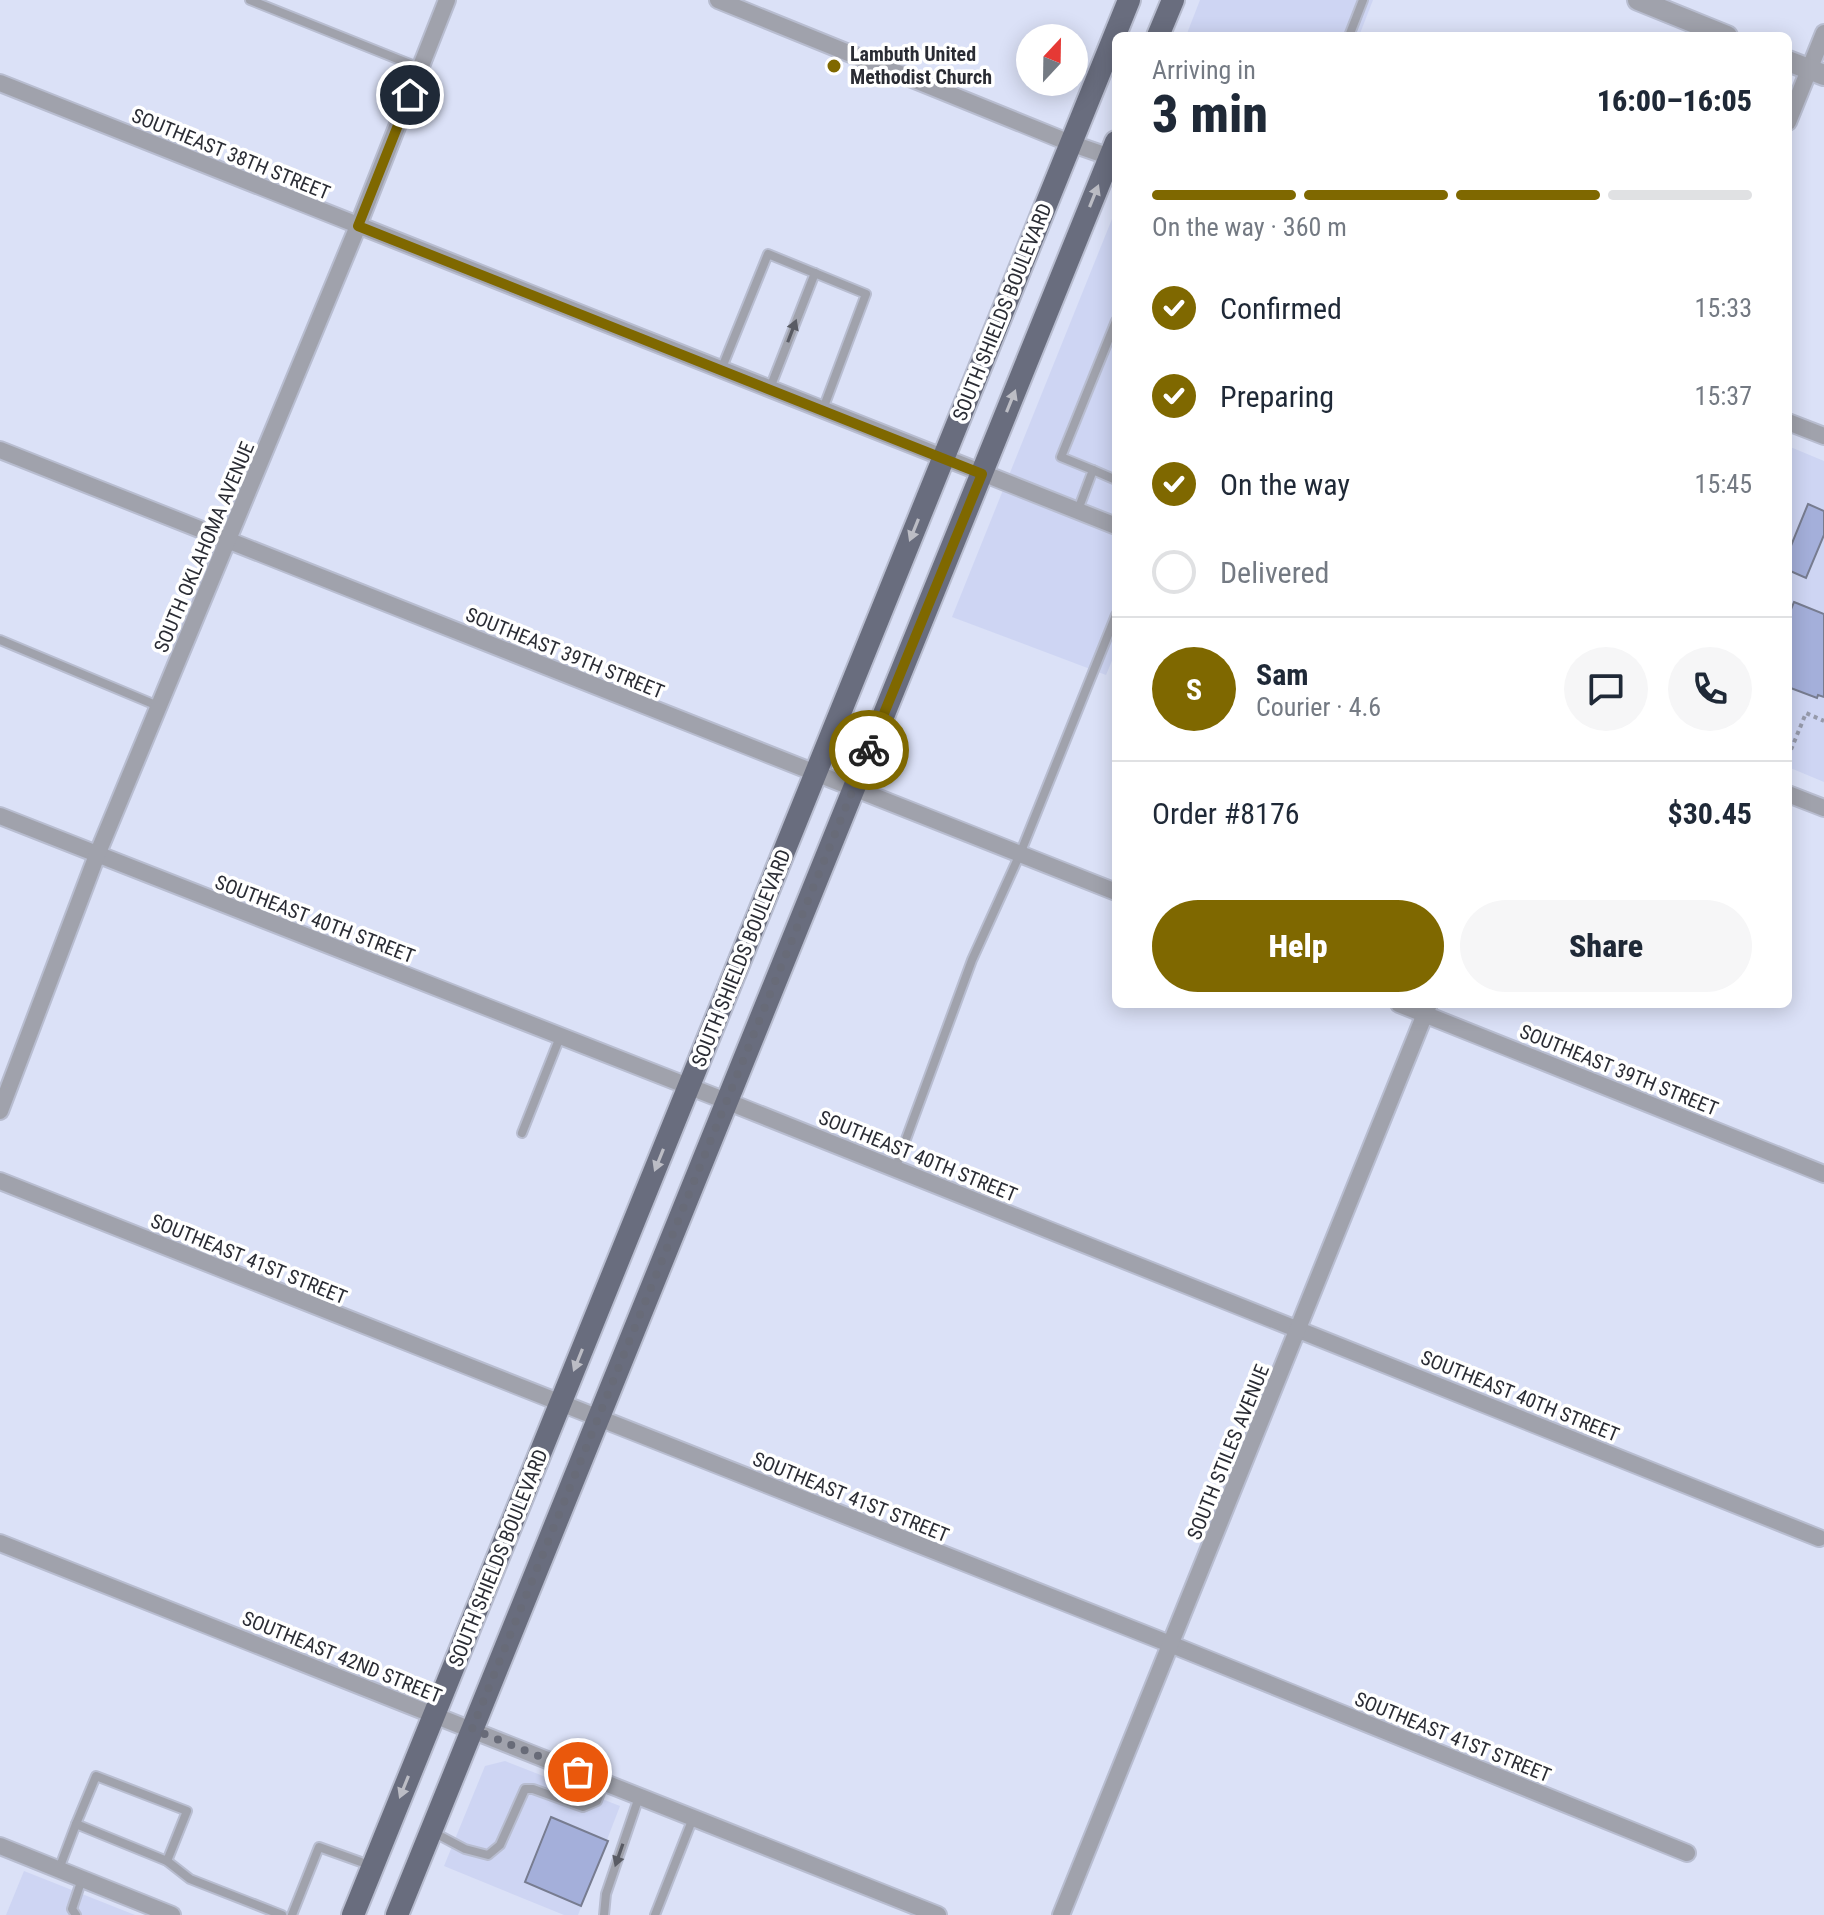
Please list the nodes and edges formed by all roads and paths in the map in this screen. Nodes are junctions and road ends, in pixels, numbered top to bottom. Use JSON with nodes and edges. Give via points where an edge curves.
{"nodes":[{"id":1,"x":250,"y":0,"type":"edge"},
{"id":2,"x":447,"y":0,"type":"edge"},
{"id":3,"x":718,"y":0,"type":"edge"},
{"id":4,"x":1129,"y":0,"type":"edge"},
{"id":5,"x":1173,"y":0,"type":"edge"},
{"id":6,"x":1363,"y":0,"type":"edge"},
{"id":7,"x":1638,"y":0,"type":"edge"},
{"id":8,"x":1116,"y":32,"type":"edge"},
{"id":9,"x":1160,"y":32,"type":"edge"},
{"id":10,"x":1351,"y":32,"type":"edge"},
{"id":11,"x":1717,"y":32,"type":"edge"},
{"id":12,"x":1824,"y":33,"type":"edge"},
{"id":13,"x":1112,"y":41,"type":"edge"},
{"id":14,"x":1792,"y":63,"type":"edge"},
{"id":15,"x":420,"y":68,"type":"junction"},
{"id":16,"x":1817,"y":72,"type":"edge"},
{"id":17,"x":0,"y":83,"type":"edge"},
{"id":18,"x":1792,"y":115,"type":"edge"},
{"id":19,"x":1070,"y":143,"type":"junction"},
{"id":20,"x":1112,"y":152,"type":"edge"},
{"id":21,"x":1112,"y":157,"type":"edge"},
{"id":22,"x":358,"y":226,"type":"junction"},
{"id":23,"x":815,"y":273,"type":"junction"},
{"id":24,"x":1112,"y":331,"type":"edge"},
{"id":25,"x":721,"y":370,"type":"junction"},
{"id":26,"x":769,"y":389,"type":"junction"},
{"id":27,"x":823,"y":410,"type":"junction"},
{"id":28,"x":1792,"y":424,"type":"edge"},
{"id":29,"x":1824,"y":436,"type":"edge"},
{"id":30,"x":0,"y":450,"type":"edge"},
{"id":31,"x":944,"y":457,"type":"junction"},
{"id":32,"x":1093,"y":470,"type":"junction"},
{"id":33,"x":982,"y":474,"type":"junction"},
{"id":34,"x":1112,"y":478,"type":"edge"},
{"id":35,"x":1077,"y":511,"type":"junction"},
{"id":36,"x":1112,"y":524,"type":"edge"},
{"id":37,"x":229,"y":541,"type":"junction"},
{"id":38,"x":1112,"y":625,"type":"edge"},
{"id":39,"x":0,"y":640,"type":"edge"},
{"id":40,"x":159,"y":706,"type":"junction"},
{"id":41,"x":1824,"y":721,"type":"edge"},
{"id":42,"x":1792,"y":747,"type":"edge"},
{"id":43,"x":815,"y":774,"type":"junction"},
{"id":44,"x":854,"y":788,"type":"junction"},
{"id":45,"x":1792,"y":796,"type":"edge"},
{"id":46,"x":1824,"y":808,"type":"edge"},
{"id":47,"x":0,"y":816,"type":"edge"},
{"id":48,"x":1020,"y":854,"type":"junction"},
{"id":49,"x":97,"y":855,"type":"junction"},
{"id":50,"x":1112,"y":890,"type":"edge"},
{"id":51,"x":1427,"y":1009,"type":"edge"},
{"id":52,"x":560,"y":1037,"type":"junction"},
{"id":53,"x":689,"y":1088,"type":"junction"},
{"id":54,"x":726,"y":1101,"type":"junction"},
{"id":55,"x":0,"y":1111,"type":"edge"},
{"id":56,"x":522,"y":1133,"type":"dead end"},
{"id":57,"x":895,"y":1169,"type":"junction"},
{"id":58,"x":1824,"y":1174,"type":"edge"},
{"id":59,"x":0,"y":1181,"type":"edge"},
{"id":60,"x":1300,"y":1330,"type":"junction"},
{"id":61,"x":560,"y":1404,"type":"junction"},
{"id":62,"x":598,"y":1418,"type":"junction"},
{"id":63,"x":1819,"y":1538,"type":"dead end"},
{"id":64,"x":0,"y":1543,"type":"edge"},
{"id":65,"x":1170,"y":1644,"type":"junction"},
{"id":66,"x":433,"y":1715,"type":"junction"},
{"id":67,"x":472,"y":1729,"type":"junction"},
{"id":68,"x":604,"y":1782,"type":"junction"},
{"id":69,"x":639,"y":1796,"type":"junction"},
{"id":70,"x":693,"y":1818,"type":"junction"},
{"id":71,"x":76,"y":1824,"type":"junction"},
{"id":72,"x":430,"y":1831,"type":"junction"},
{"id":73,"x":0,"y":1846,"type":"edge"},
{"id":74,"x":1687,"y":1853,"type":"dead end"},
{"id":75,"x":167,"y":1861,"type":"junction"},
{"id":76,"x":373,"y":1867,"type":"junction"},
{"id":77,"x":59,"y":1869,"type":"junction"},
{"id":78,"x":82,"y":1879,"type":"junction"},
{"id":79,"x":76,"y":1915,"type":"edge"},
{"id":80,"x":172,"y":1915,"type":"edge"},
{"id":81,"x":282,"y":1915,"type":"edge"},
{"id":82,"x":292,"y":1915,"type":"edge"},
{"id":83,"x":353,"y":1915,"type":"edge"},
{"id":84,"x":397,"y":1915,"type":"edge"},
{"id":85,"x":604,"y":1915,"type":"edge"},
{"id":86,"x":655,"y":1915,"type":"edge"},
{"id":87,"x":938,"y":1915,"type":"edge"},
{"id":88,"x":1061,"y":1915,"type":"edge"}],
"edges":[{"from":1,"to":15,"type":"lane"},
{"from":2,"to":15,"type":"street","name":"SOUTH OKLAHOMA AVENUE"},
{"from":3,"to":19,"type":"street"},
{"from":4,"to":8,"type":"main road","name":"SOUTH SHIELDS BOULEVARD"},
{"from":5,"to":9,"type":"main road"},
{"from":6,"to":10,"type":"lane"},
{"from":7,"to":11,"type":"street"},
{"from":12,"to":16,"type":"street"},
{"from":13,"to":19,"type":"main road","name":"SOUTH SHIELDS BOULEVARD"},
{"from":14,"to":16,"type":"street"},
{"from":15,"to":22,"type":"street","name":"SOUTH OKLAHOMA AVENUE"},
{"from":16,"to":18,"type":"street"},
{"from":17,"to":22,"type":"street","name":"SOUTHEAST 38TH STREET"},
{"from":19,"to":20,"type":"street"},
{"from":19,"to":31,"type":"main road","name":"SOUTH SHIELDS BOULEVARD"},
{"from":33,"to":21,"type":"main road","name":"SOUTH SHIELDS BOULEVARD","one_way":true},
{"from":22,"to":25,"type":"street","name":"SOUTHEAST 38TH STREET"},
{"from":22,"to":37,"type":"street","name":"SOUTH OKLAHOMA AVENUE"},
{"from":23,"to":25,"type":"lane","via":[[768,254]]},
{"from":26,"to":23,"type":"lane","one_way":true},
{"from":23,"to":27,"type":"lane","via":[[866,294]]},
{"from":24,"to":32,"type":"lane","via":[[1061,457]]},
{"from":25,"to":26,"type":"street","name":"SOUTHEAST 38TH STREET"},
{"from":26,"to":27,"type":"street","name":"SOUTHEAST 38TH STREET"},
{"from":27,"to":31,"type":"street","name":"SOUTHEAST 38TH STREET"},
{"from":28,"to":29,"type":"street"},
{"from":30,"to":37,"type":"street","name":"SOUTHEAST 39TH STREET"},
{"from":31,"to":33,"type":"street","name":"SOUTHEAST 38TH STREET"},
{"from":31,"to":43,"type":"main road","name":"SOUTH SHIELDS BOULEVARD","one_way":true},
{"from":32,"to":34,"type":"lane"},
{"from":32,"to":35,"type":"lane"},
{"from":33,"to":35,"type":"street","name":"SOUTHEAST 38TH STREET"},
{"from":33,"to":44,"type":"main road","name":"SOUTH SHIELDS BOULEVARD"},
{"from":35,"to":36,"type":"street","name":"SOUTHEAST 38TH STREET"},
{"from":37,"to":40,"type":"street","name":"SOUTH OKLAHOMA AVENUE"},
{"from":37,"to":43,"type":"street","name":"SOUTHEAST 39TH STREET"},
{"from":38,"to":48,"type":"lane"},
{"from":39,"to":40,"type":"lane"},
{"from":40,"to":49,"type":"street","name":"SOUTH OKLAHOMA AVENUE"},
{"from":41,"to":42,"type":"path","via":[[1806,713]]},
{"from":43,"to":44,"type":"street","name":"SOUTHEAST 39TH STREET"},
{"from":43,"to":53,"type":"main road","name":"SOUTH SHIELDS BOULEVARD"},
{"from":44,"to":48,"type":"street","name":"SOUTHEAST 39TH STREET"},
{"from":44,"to":54,"type":"main road","name":"SOUTH SHIELDS BOULEVARD"},
{"from":45,"to":46,"type":"street"},
{"from":47,"to":49,"type":"street","name":"SOUTHEAST 40TH STREET"},
{"from":48,"to":50,"type":"street","name":"SOUTHEAST 39TH STREET"},
{"from":48,"to":57,"type":"lane","via":[[972,960]]},
{"from":49,"to":52,"type":"street","name":"SOUTHEAST 40TH STREET"},
{"from":49,"to":55,"type":"street","name":"SOUTH OKLAHOMA AVENUE"},
{"from":51,"to":58,"type":"street","name":"SOUTHEAST 39TH STREET"},
{"from":51,"to":60,"type":"street","name":"SOUTH STILES AVENUE"},
{"from":52,"to":53,"type":"street","name":"SOUTHEAST 40TH STREET"},
{"from":52,"to":56,"type":"lane"},
{"from":53,"to":54,"type":"street","name":"SOUTHEAST 40TH STREET"},
{"from":53,"to":61,"type":"main road","name":"SOUTH SHIELDS BOULEVARD","one_way":true},
{"from":54,"to":57,"type":"street","name":"SOUTHEAST 40TH STREET"},
{"from":54,"to":62,"type":"main road","name":"SOUTH SHIELDS BOULEVARD"},
{"from":57,"to":60,"type":"street","name":"SOUTHEAST 40TH STREET"},
{"from":59,"to":61,"type":"street","name":"SOUTHEAST 41ST STREET"},
{"from":60,"to":63,"type":"street","name":"SOUTHEAST 40TH STREET"},
{"from":60,"to":65,"type":"street","name":"SOUTH STILES AVENUE"},
{"from":61,"to":62,"type":"street","name":"SOUTHEAST 41ST STREET"},
{"from":61,"to":66,"type":"main road","name":"SOUTH SHIELDS BOULEVARD"},
{"from":62,"to":65,"type":"street","name":"SOUTHEAST 41ST STREET"},
{"from":62,"to":67,"type":"main road","name":"SOUTH SHIELDS BOULEVARD"},
{"from":64,"to":66,"type":"street","name":"SOUTHEAST 42ND STREET"},
{"from":65,"to":74,"type":"street","name":"SOUTHEAST 41ST STREET"},
{"from":65,"to":88,"type":"street","name":"SOUTH STILES AVENUE"},
{"from":66,"to":67,"type":"street","name":"SOUTHEAST 42ND STREET"},
{"from":66,"to":76,"type":"main road","name":"SOUTH SHIELDS BOULEVARD","one_way":true},
{"from":67,"to":68,"type":"street","name":"SOUTHEAST 42ND STREET"},
{"from":67,"to":72,"type":"main road","name":"SOUTH SHIELDS BOULEVARD"},
{"from":68,"to":69,"type":"street","name":"SOUTHEAST 42ND STREET"},
{"from":68,"to":72,"type":"lane","via":[[597,1801],[583,1807],[525,1789],[500,1845],[488,1855]]},
{"from":69,"to":70,"type":"street","name":"SOUTHEAST 42ND STREET"},
{"from":69,"to":85,"type":"lane","one_way":true,"via":[[606,1894]]},
{"from":70,"to":86,"type":"lane"},
{"from":70,"to":87,"type":"street","name":"SOUTHEAST 42ND STREET"},
{"from":71,"to":75,"type":"lane"},
{"from":71,"to":75,"type":"lane","via":[[96,1776],[187,1811]]},
{"from":71,"to":77,"type":"lane"},
{"from":72,"to":84,"type":"main road","name":"SOUTH SHIELDS BOULEVARD"},
{"from":73,"to":77,"type":"street"},
{"from":75,"to":81,"type":"lane","via":[[190,1879]]},
{"from":76,"to":82,"type":"lane","via":[[319,1847]]},
{"from":76,"to":83,"type":"main road","name":"SOUTH SHIELDS BOULEVARD"},
{"from":77,"to":78,"type":"street"},
{"from":78,"to":79,"type":"lane","via":[[72,1909]]},
{"from":78,"to":80,"type":"street"}]}
